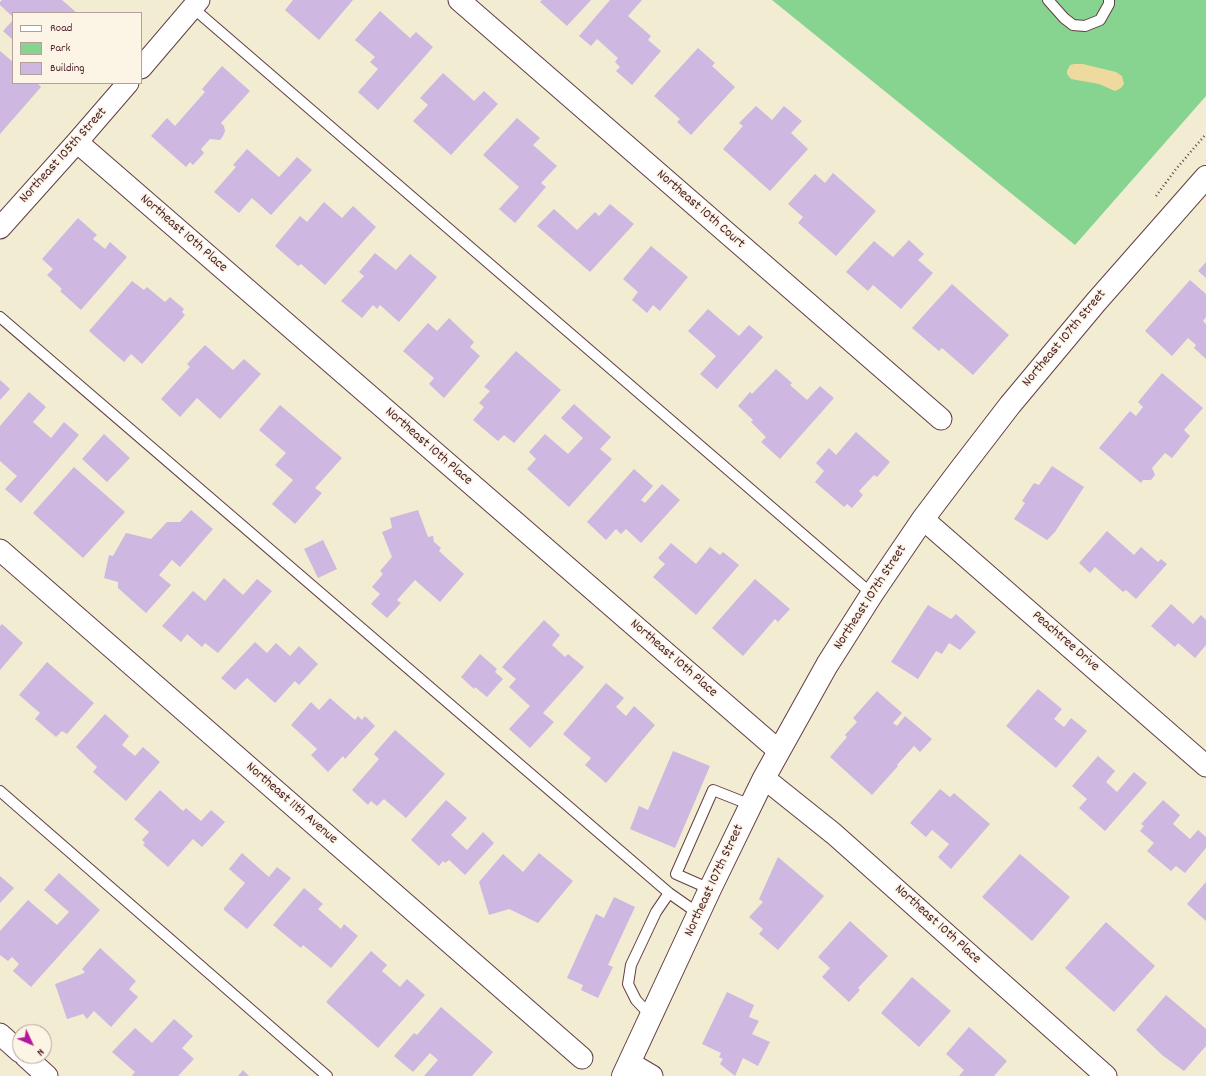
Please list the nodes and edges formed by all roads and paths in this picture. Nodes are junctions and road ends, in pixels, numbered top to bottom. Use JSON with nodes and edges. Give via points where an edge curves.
{"nodes":[{"id":1,"x":458,"y":0,"type":"edge"},
{"id":2,"x":1048,"y":0,"type":"edge"},
{"id":3,"x":1109,"y":0,"type":"edge"},
{"id":4,"x":196,"y":4,"type":"edge"},
{"id":5,"x":142,"y":67,"type":"edge"},
{"id":6,"x":127,"y":84,"type":"edge"},
{"id":7,"x":1206,"y":134,"type":"edge"},
{"id":8,"x":77,"y":142,"type":"junction"},
{"id":9,"x":1206,"y":177,"type":"edge"},
{"id":10,"x":1153,"y":200,"type":"dead end"},
{"id":11,"x":0,"y":228,"type":"edge"},
{"id":12,"x":0,"y":317,"type":"edge"},
{"id":13,"x":941,"y":419,"type":"dead end"},
{"id":14,"x":923,"y":519,"type":"junction"},
{"id":15,"x":0,"y":550,"type":"edge"},
{"id":16,"x":872,"y":594,"type":"junction"},
{"id":17,"x":779,"y":751,"type":"junction"},
{"id":18,"x":1206,"y":766,"type":"edge"},
{"id":19,"x":764,"y":778,"type":"junction"},
{"id":20,"x":0,"y":791,"type":"edge"},
{"id":21,"x":751,"y":805,"type":"junction"},
{"id":22,"x":710,"y":889,"type":"junction"},
{"id":23,"x":669,"y":893,"type":"junction"},
{"id":24,"x":699,"y":914,"type":"junction"},
{"id":25,"x":651,"y":1016,"type":"junction"},
{"id":26,"x":0,"y":1034,"type":"edge"},
{"id":27,"x":12,"y":1045,"type":"edge"},
{"id":28,"x":582,"y":1058,"type":"dead end"},
{"id":29,"x":34,"y":1064,"type":"edge"},
{"id":30,"x":626,"y":1070,"type":"edge"},
{"id":31,"x":47,"y":1076,"type":"edge"},
{"id":32,"x":326,"y":1076,"type":"edge"},
{"id":33,"x":652,"y":1076,"type":"edge"},
{"id":34,"x":1106,"y":1076,"type":"edge"}],
"edges":[{"from":1,"to":13,"type":"street","name":"Northeast 10th Court"},
{"from":2,"to":3,"type":"lane","via":[[1073,25],[1085,26],[1100,20]]},
{"from":4,"to":5,"type":"street"},
{"from":4,"to":16,"type":"lane"},
{"from":6,"to":8,"type":"street","name":"Northeast 105th Street"},
{"from":7,"to":10,"type":"path"},
{"from":8,"to":11,"type":"street","name":"Northeast 105th Street"},
{"from":8,"to":17,"type":"street","name":"Northeast 10th Place"},
{"from":9,"to":14,"type":"street","name":"Northeast 107th Street","via":[[1061,343]]},
{"from":12,"to":23,"type":"lane"},
{"from":14,"to":16,"type":"street","name":"Northeast 107th Street"},
{"from":14,"to":18,"type":"street","name":"Peachtree Drive"},
{"from":15,"to":28,"type":"street","name":"Northeast 11th Avenue"},
{"from":16,"to":17,"type":"street","name":"Northeast 107th Street","via":[[827,665]]},
{"from":17,"to":19,"type":"street","name":"Northeast 107th Street"},
{"from":19,"to":21,"type":"street","name":"Northeast 107th Street"},
{"from":19,"to":34,"type":"street","name":"Northeast 10th Place","via":[[834,834]]},
{"from":20,"to":32,"type":"lane"},
{"from":21,"to":22,"type":"street","name":"Northeast 107th Street"},
{"from":21,"to":22,"type":"lane","via":[[714,790],[676,874]]},
{"from":22,"to":24,"type":"street","name":"Northeast 107th Street"},
{"from":23,"to":24,"type":"lane"},
{"from":23,"to":25,"type":"lane","via":[[656,912],[631,965],[628,984],[636,1000]]},
{"from":24,"to":25,"type":"street","name":"Northeast 107th Street"},
{"from":25,"to":30,"type":"street","name":"Northeast 107th Street"},
{"from":26,"to":27,"type":"street"},
{"from":29,"to":31,"type":"street"},
{"from":30,"to":33,"type":"street"}]}
